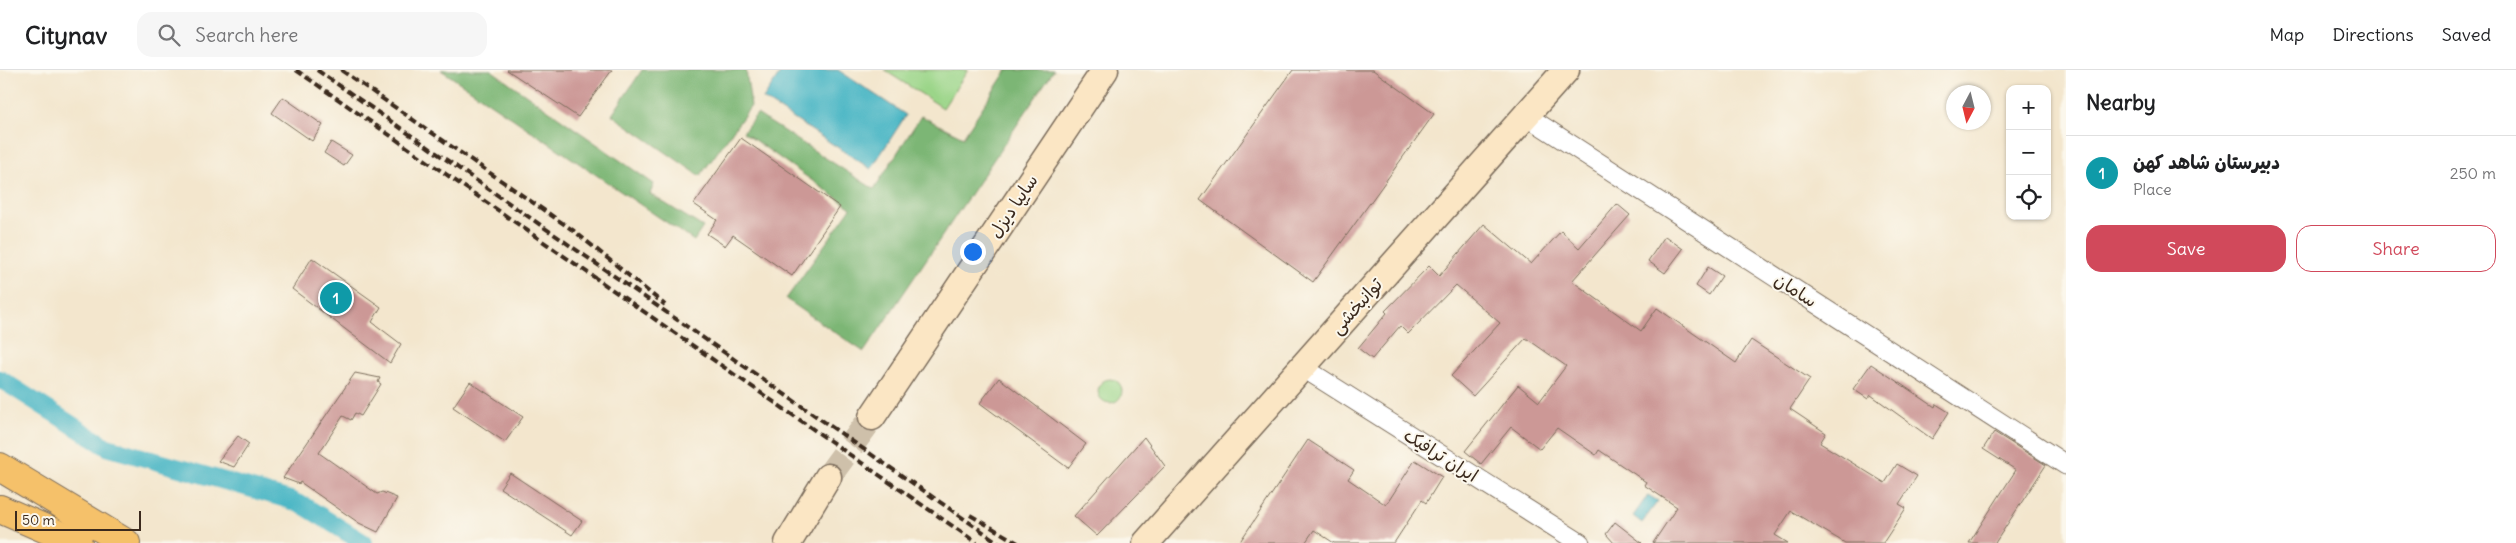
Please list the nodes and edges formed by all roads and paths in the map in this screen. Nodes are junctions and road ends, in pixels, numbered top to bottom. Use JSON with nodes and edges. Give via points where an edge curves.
{"nodes":[{"id":1,"x":1105,"y":70,"type":"edge"},
{"id":2,"x":1566,"y":70,"type":"edge"},
{"id":3,"x":1525,"y":115,"type":"junction"},
{"id":4,"x":1302,"y":366,"type":"junction"},
{"id":5,"x":872,"y":417,"type":"tunnel mouth"},
{"id":6,"x":2066,"y":465,"type":"edge"},
{"id":7,"x":0,"y":467,"type":"edge"},
{"id":8,"x":828,"y":477,"type":"tunnel mouth"},
{"id":9,"x":0,"y":509,"type":"edge"},
{"id":10,"x":50,"y":543,"type":"edge"},
{"id":11,"x":78,"y":543,"type":"edge"},
{"id":12,"x":126,"y":543,"type":"edge"},
{"id":13,"x":788,"y":543,"type":"edge"},
{"id":14,"x":1146,"y":543,"type":"edge"},
{"id":15,"x":1580,"y":543,"type":"edge"}],
"edges":[{"from":1,"to":5,"type":"street","name":"سایپا دیزل"},
{"from":2,"to":3,"type":"street","name":"توانبخشی"},
{"from":3,"to":4,"type":"street","name":"توانبخشی"},
{"from":3,"to":6,"type":"street","name":"سامان"},
{"from":4,"to":14,"type":"street","name":"توانبخشی"},
{"from":4,"to":15,"type":"street","name":"ایران ترافیک"},
{"from":7,"to":12,"type":"main road"},
{"from":8,"to":13,"type":"street"},
{"from":9,"to":10,"type":"main road"},
{"from":9,"to":11,"type":"main road"}]}
